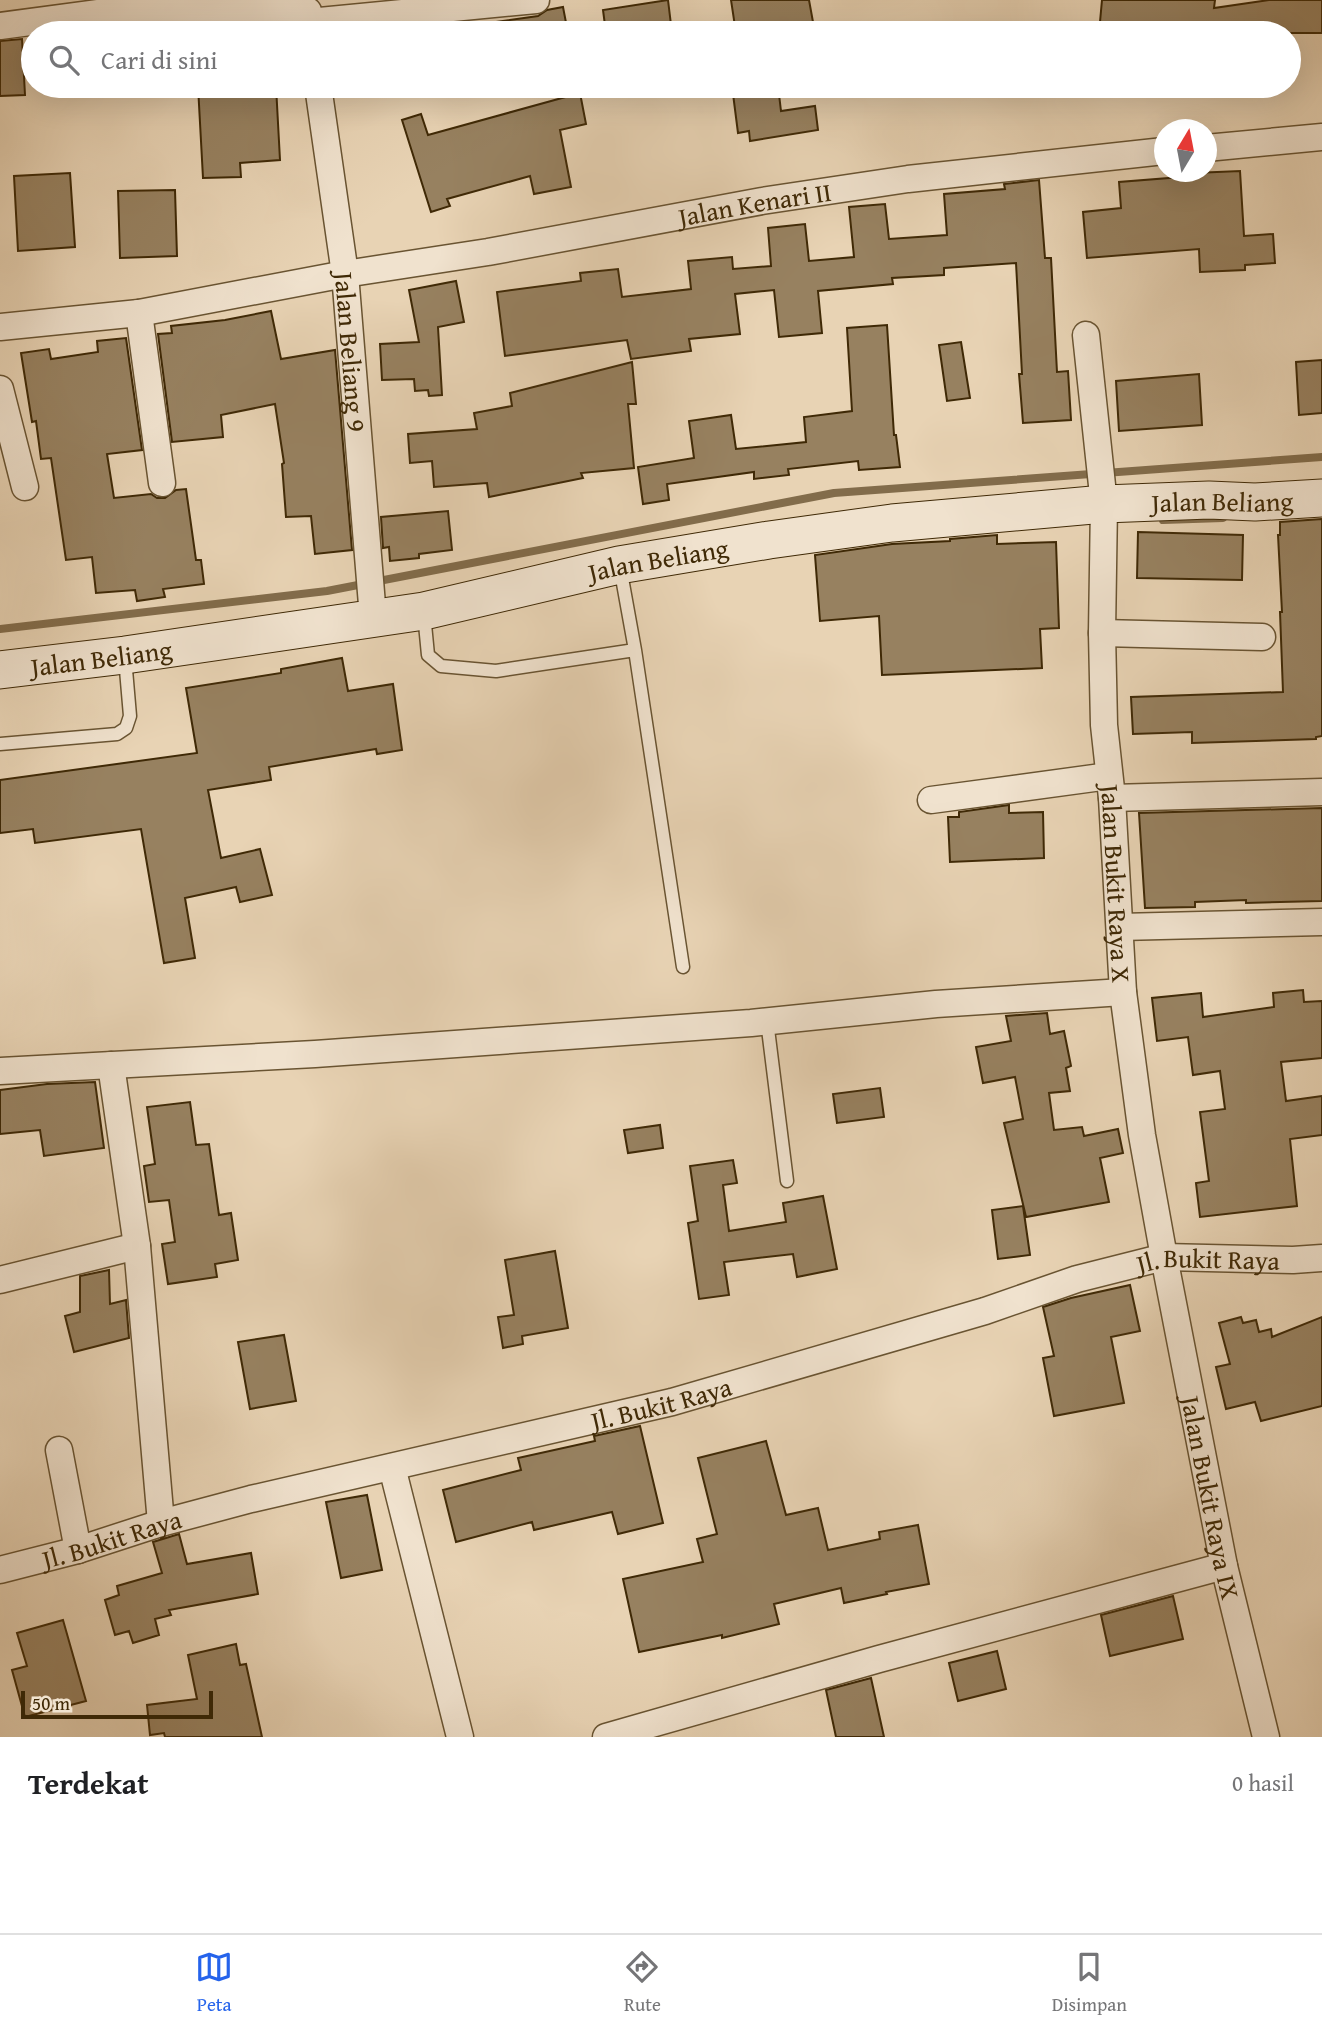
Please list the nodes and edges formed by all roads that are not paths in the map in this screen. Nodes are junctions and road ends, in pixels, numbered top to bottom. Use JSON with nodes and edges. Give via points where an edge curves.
{"nodes":[{"id":1,"x":536,"y":0,"type":"edge"},
{"id":2,"x":48,"y":9,"type":"edge"},
{"id":3,"x":309,"y":17,"type":"edge"},
{"id":4,"x":0,"y":26,"type":"edge"},
{"id":5,"x":320,"y":98,"type":"edge"},
{"id":6,"x":1322,"y":137,"type":"edge"},
{"id":7,"x":1217,"y":147,"type":"edge"},
{"id":8,"x":1154,"y":152,"type":"edge"},
{"id":9,"x":345,"y":274,"type":"junction"},
{"id":10,"x":139,"y":313,"type":"junction"},
{"id":11,"x":0,"y":327,"type":"edge"},
{"id":12,"x":1086,"y":335,"type":"dead end"},
{"id":13,"x":0,"y":388,"type":"edge"},
{"id":14,"x":162,"y":483,"type":"dead end"},
{"id":15,"x":25,"y":487,"type":"dead end"},
{"id":16,"x":1322,"y":498,"type":"edge"},
{"id":17,"x":1104,"y":504,"type":"junction"},
{"id":18,"x":619,"y":565,"type":"junction"},
{"id":19,"x":424,"y":611,"type":"junction"},
{"id":20,"x":373,"y":617,"type":"junction"},
{"id":21,"x":1102,"y":633,"type":"junction"},
{"id":22,"x":1262,"y":637,"type":"dead end"},
{"id":23,"x":635,"y":650,"type":"junction"},
{"id":24,"x":125,"y":655,"type":"junction"},
{"id":25,"x":0,"y":670,"type":"edge"},
{"id":26,"x":0,"y":744,"type":"edge"},
{"id":27,"x":1111,"y":787,"type":"junction"},
{"id":28,"x":1322,"y":792,"type":"edge"},
{"id":29,"x":931,"y":800,"type":"dead end"},
{"id":30,"x":1322,"y":922,"type":"edge"},
{"id":31,"x":1120,"y":928,"type":"junction"},
{"id":32,"x":683,"y":967,"type":"dead end"},
{"id":33,"x":1123,"y":992,"type":"junction"},
{"id":34,"x":767,"y":1021,"type":"junction"},
{"id":35,"x":111,"y":1065,"type":"junction"},
{"id":36,"x":0,"y":1071,"type":"edge"},
{"id":37,"x":787,"y":1181,"type":"dead end"},
{"id":38,"x":137,"y":1245,"type":"junction"},
{"id":39,"x":1164,"y":1257,"type":"junction"},
{"id":40,"x":1322,"y":1258,"type":"edge"},
{"id":41,"x":0,"y":1280,"type":"edge"},
{"id":42,"x":59,"y":1450,"type":"dead end"},
{"id":43,"x":392,"y":1467,"type":"junction"},
{"id":44,"x":161,"y":1522,"type":"junction"},
{"id":45,"x":78,"y":1550,"type":"junction"},
{"id":46,"x":1224,"y":1566,"type":"junction"},
{"id":47,"x":0,"y":1570,"type":"edge"},
{"id":48,"x":460,"y":1737,"type":"edge"},
{"id":49,"x":606,"y":1737,"type":"edge"},
{"id":50,"x":1266,"y":1737,"type":"edge"}],
"edges":[{"from":1,"to":3,"type":"street"},
{"from":2,"to":3,"type":"street","via":[[135,8]]},
{"from":2,"to":4,"type":"street"},
{"from":5,"to":9,"type":"street","name":"Jalan Beliang 9"},
{"from":6,"to":7,"type":"street"},
{"from":8,"to":9,"type":"street","name":"Jalan Kenari II","via":[[908,178]]},
{"from":9,"to":10,"type":"street","name":"Jalan Kenari II"},
{"from":9,"to":20,"type":"street","name":"Jalan Beliang 9"},
{"from":10,"to":11,"type":"street","name":"Jalan Kenari II"},
{"from":10,"to":14,"type":"street"},
{"from":12,"to":17,"type":"street","name":"Jalan Bukit Raya X"},
{"from":13,"to":15,"type":"street"},
{"from":16,"to":17,"type":"street","name":"Jalan Beliang"},
{"from":17,"to":18,"type":"street","name":"Jalan Beliang","via":[[892,523]]},
{"from":17,"to":21,"type":"street","name":"Jalan Bukit Raya X"},
{"from":18,"to":19,"type":"street","name":"Jalan Beliang"},
{"from":18,"to":23,"type":"lane"},
{"from":19,"to":20,"type":"street","name":"Jalan Beliang"},
{"from":19,"to":23,"type":"lane","via":[[428,655],[451,668],[496,671]]},
{"from":20,"to":24,"type":"street","name":"Jalan Beliang"},
{"from":21,"to":22,"type":"street"},
{"from":21,"to":27,"type":"street","name":"Jalan Bukit Raya X"},
{"from":23,"to":32,"type":"lane"},
{"from":24,"to":25,"type":"street","name":"Jalan Beliang"},
{"from":24,"to":26,"type":"lane","via":[[130,716],[126,728],[117,734]]},
{"from":27,"to":28,"type":"street"},
{"from":27,"to":29,"type":"street"},
{"from":27,"to":31,"type":"street","name":"Jalan Bukit Raya X"},
{"from":30,"to":31,"type":"street"},
{"from":31,"to":33,"type":"street","name":"Jalan Bukit Raya X"},
{"from":33,"to":34,"type":"street"},
{"from":33,"to":39,"type":"street","name":"Jalan Bukit Raya X"},
{"from":34,"to":35,"type":"street"},
{"from":34,"to":37,"type":"lane"},
{"from":35,"to":36,"type":"street"},
{"from":35,"to":38,"type":"street"},
{"from":38,"to":41,"type":"street"},
{"from":38,"to":44,"type":"street"},
{"from":39,"to":40,"type":"street","name":"Jl. Bukit Raya"},
{"from":39,"to":43,"type":"street","name":"Jl. Bukit Raya","via":[[672,1402]]},
{"from":39,"to":46,"type":"street","name":"Jalan Bukit Raya IX"},
{"from":42,"to":45,"type":"street"},
{"from":43,"to":44,"type":"street","name":"Jl. Bukit Raya"},
{"from":43,"to":48,"type":"street"},
{"from":44,"to":45,"type":"street","name":"Jl. Bukit Raya"},
{"from":45,"to":47,"type":"street","name":"Jl. Bukit Raya"},
{"from":46,"to":49,"type":"street"},
{"from":46,"to":50,"type":"street","name":"Jalan Bukit Raya IX"}]}
